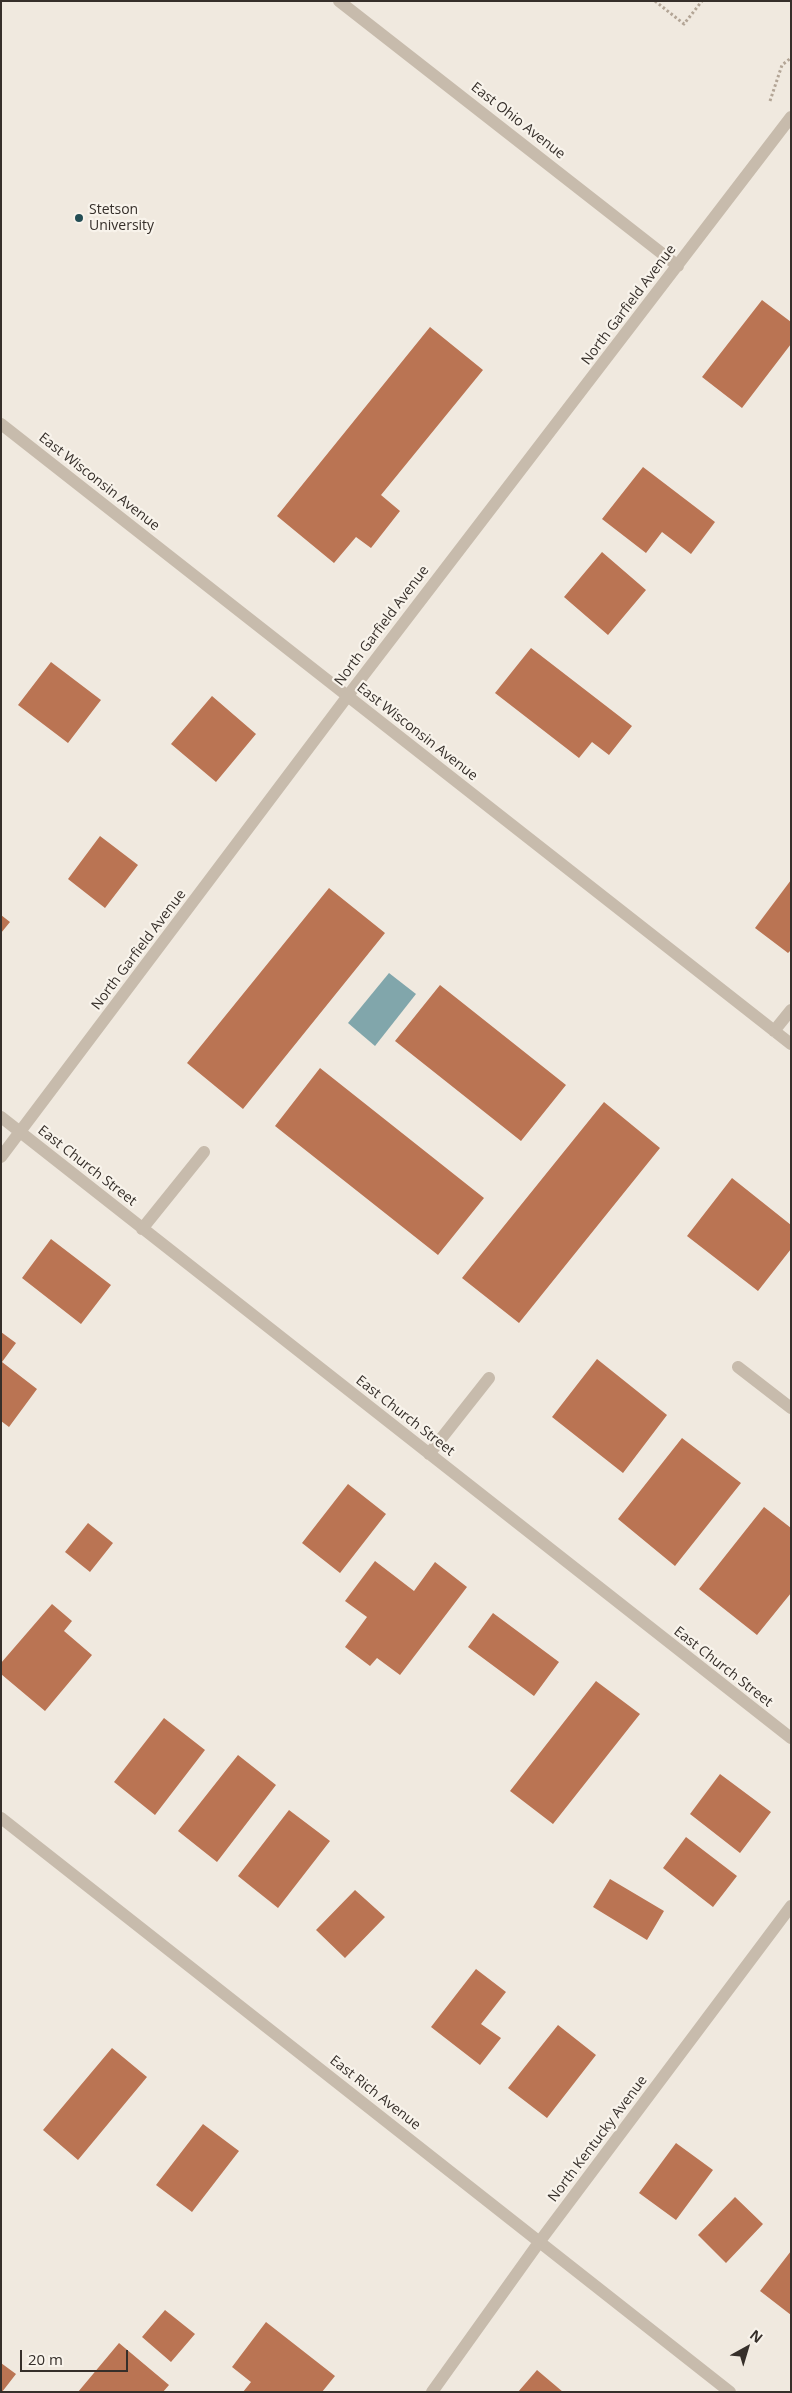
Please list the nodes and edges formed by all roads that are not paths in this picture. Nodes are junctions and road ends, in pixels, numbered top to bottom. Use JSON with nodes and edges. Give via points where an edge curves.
{"nodes":[{"id":1,"x":339,"y":1,"type":"edge"},
{"id":2,"x":791,"y":116,"type":"edge"},
{"id":3,"x":678,"y":266,"type":"junction"},
{"id":4,"x":1,"y":424,"type":"edge"},
{"id":5,"x":348,"y":696,"type":"junction"},
{"id":6,"x":791,"y":1010,"type":"edge"},
{"id":7,"x":774,"y":1031,"type":"junction"},
{"id":8,"x":791,"y":1044,"type":"edge"},
{"id":9,"x":1,"y":1117,"type":"edge"},
{"id":10,"x":20,"y":1132,"type":"junction"},
{"id":11,"x":204,"y":1152,"type":"dead end"},
{"id":12,"x":1,"y":1157,"type":"edge"},
{"id":13,"x":142,"y":1229,"type":"junction"},
{"id":14,"x":738,"y":1367,"type":"dead end"},
{"id":15,"x":489,"y":1378,"type":"dead end"},
{"id":16,"x":791,"y":1408,"type":"edge"},
{"id":17,"x":429,"y":1454,"type":"junction"},
{"id":18,"x":791,"y":1738,"type":"edge"},
{"id":19,"x":1,"y":1818,"type":"edge"},
{"id":20,"x":791,"y":1906,"type":"edge"},
{"id":21,"x":540,"y":2241,"type":"junction"},
{"id":22,"x":432,"y":2392,"type":"edge"},
{"id":23,"x":730,"y":2392,"type":"edge"}],
"edges":[{"from":1,"to":3,"type":"street","name":"East Ohio Avenue"},
{"from":2,"to":3,"type":"street","name":"North Garfield Avenue"},
{"from":3,"to":5,"type":"street","name":"North Garfield Avenue"},
{"from":4,"to":5,"type":"street","name":"East Wisconsin Avenue"},
{"from":5,"to":7,"type":"street","name":"East Wisconsin Avenue"},
{"from":5,"to":10,"type":"street","name":"North Garfield Avenue"},
{"from":6,"to":7,"type":"street"},
{"from":7,"to":8,"type":"street","name":"East Wisconsin Avenue"},
{"from":9,"to":10,"type":"street","name":"East Church Street"},
{"from":10,"to":12,"type":"street","name":"North Garfield Avenue"},
{"from":10,"to":13,"type":"street","name":"East Church Street"},
{"from":11,"to":13,"type":"street"},
{"from":13,"to":17,"type":"street","name":"East Church Street"},
{"from":14,"to":16,"type":"street"},
{"from":15,"to":17,"type":"street"},
{"from":17,"to":18,"type":"street","name":"East Church Street"},
{"from":19,"to":21,"type":"street","name":"East Rich Avenue"},
{"from":20,"to":21,"type":"street","name":"North Kentucky Avenue"},
{"from":21,"to":22,"type":"street","name":"North Kentucky Avenue"},
{"from":21,"to":23,"type":"street","name":"East Rich Avenue"}]}
